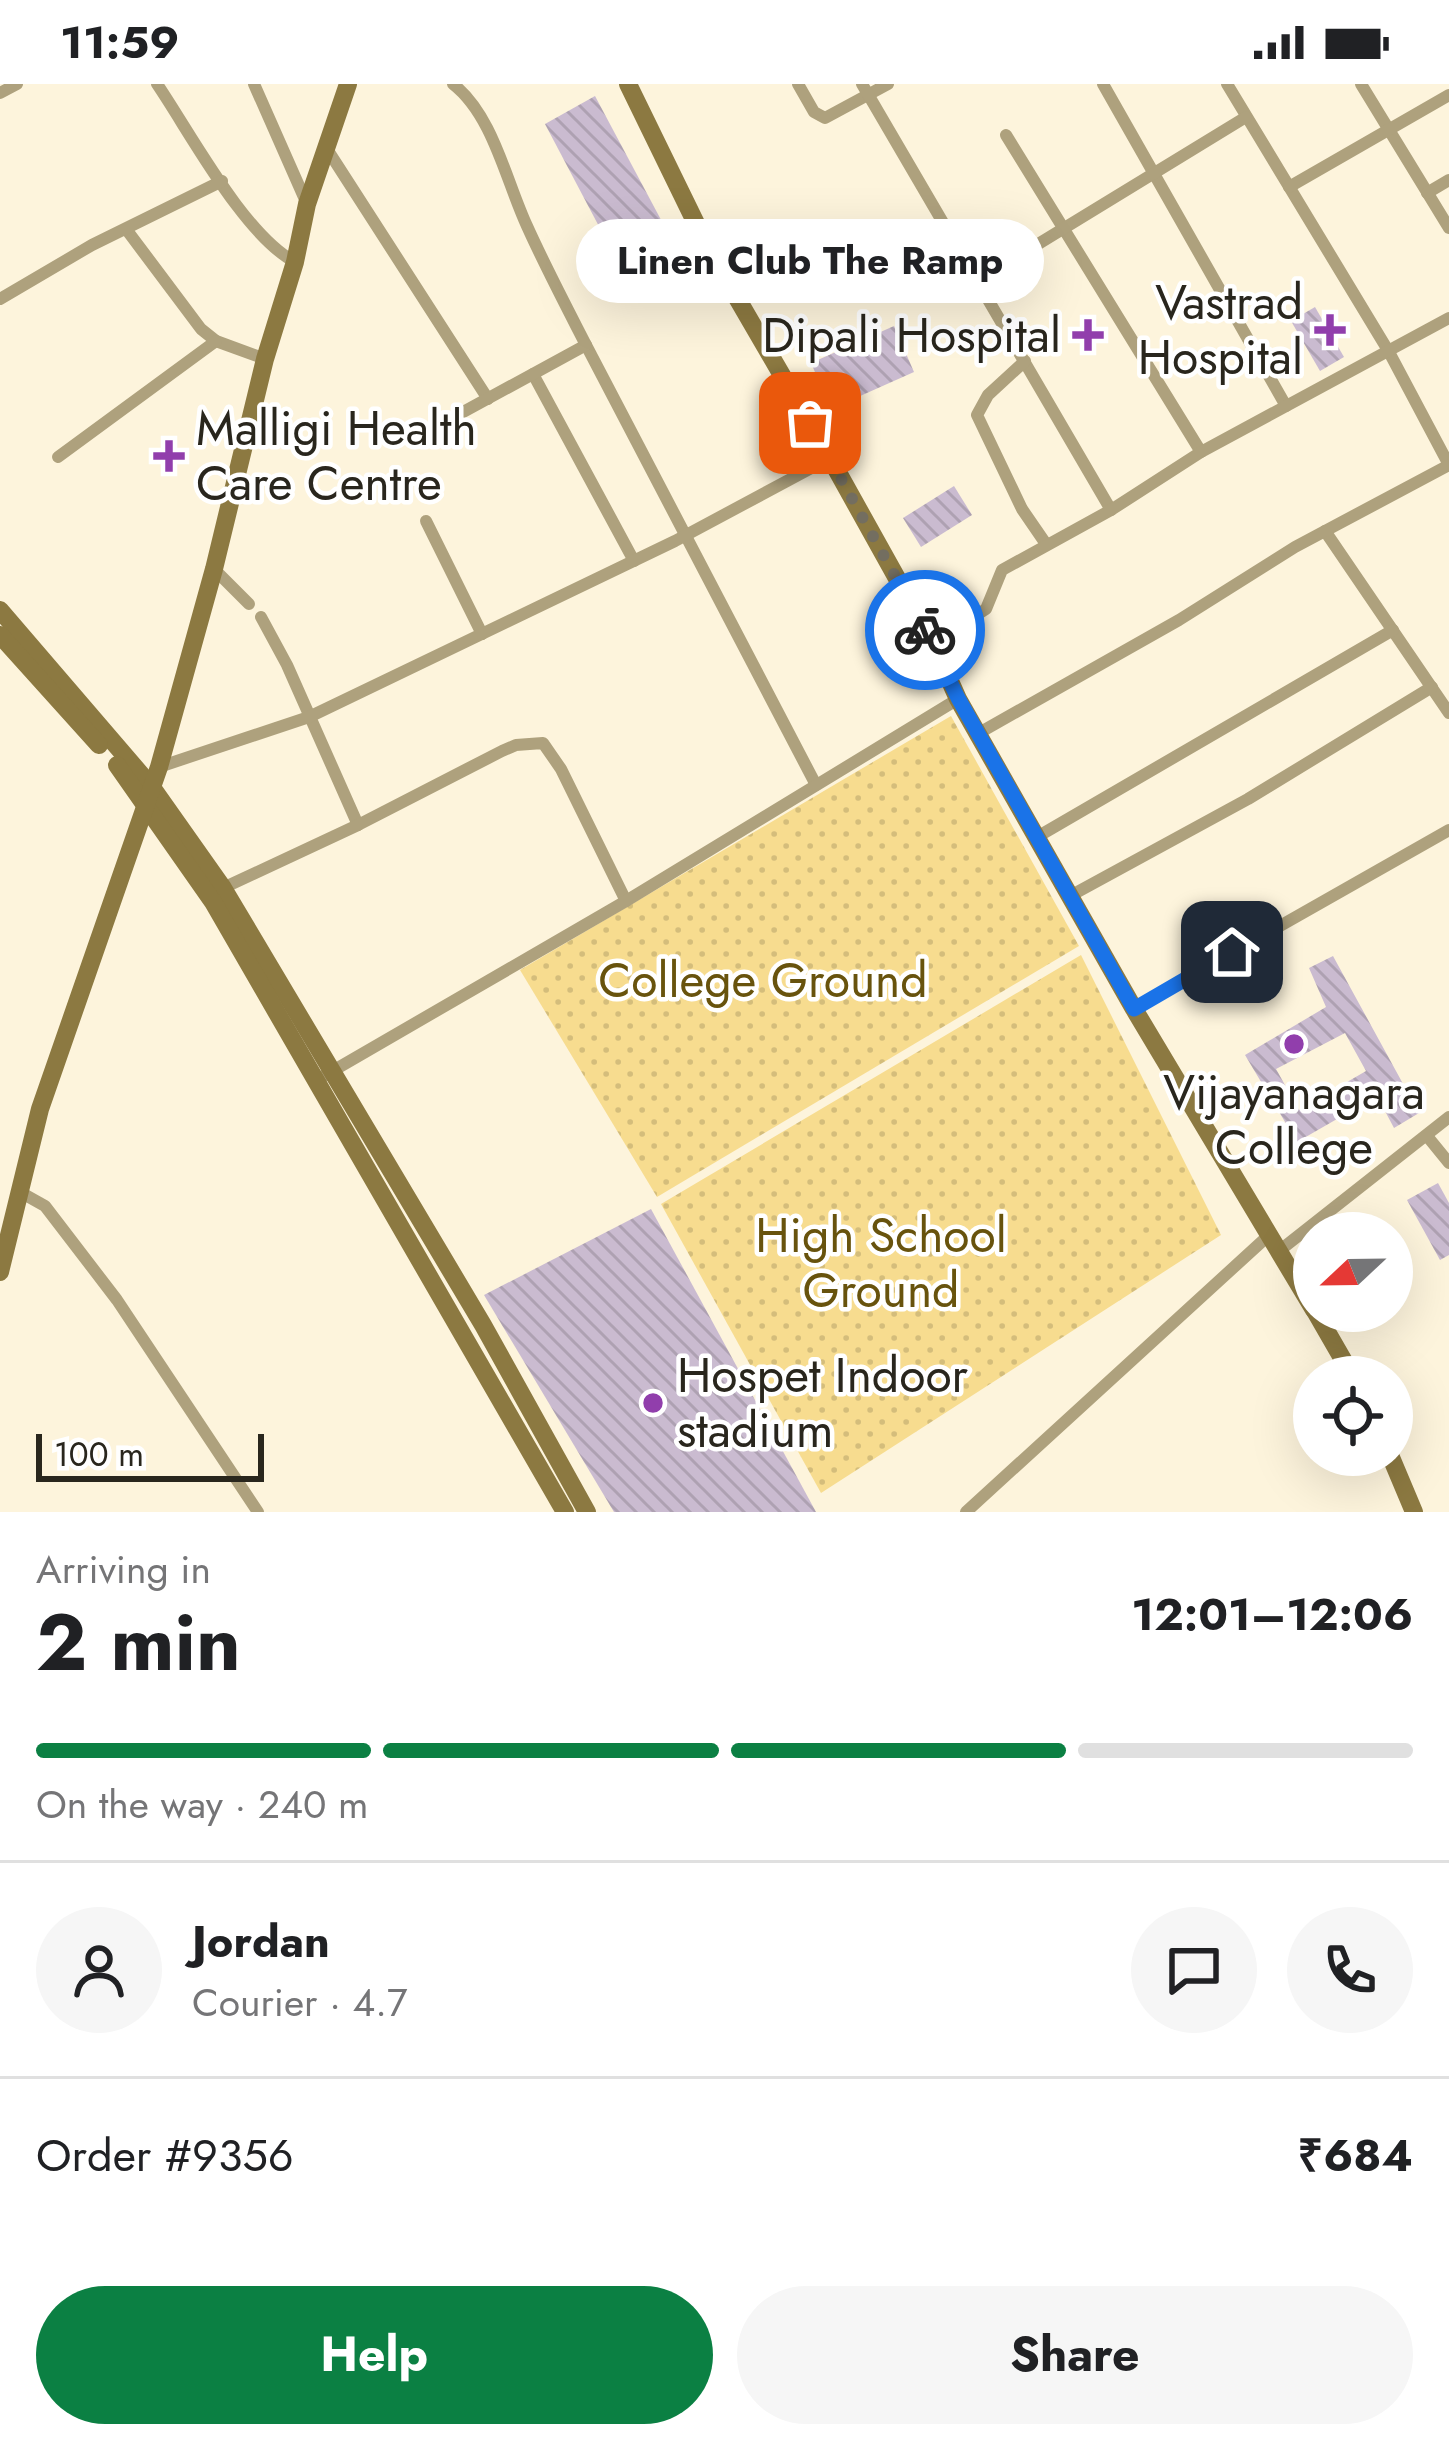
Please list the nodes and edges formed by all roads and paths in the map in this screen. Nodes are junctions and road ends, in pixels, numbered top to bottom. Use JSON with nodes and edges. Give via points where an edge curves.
{"nodes":[{"id":1,"x":17,"y":84,"type":"edge"},
{"id":2,"x":158,"y":84,"type":"edge"},
{"id":3,"x":254,"y":84,"type":"edge"},
{"id":4,"x":348,"y":84,"type":"edge"},
{"id":5,"x":453,"y":84,"type":"edge"},
{"id":6,"x":628,"y":84,"type":"edge"},
{"id":7,"x":798,"y":84,"type":"edge"},
{"id":8,"x":887,"y":84,"type":"edge"},
{"id":9,"x":1103,"y":84,"type":"edge"},
{"id":10,"x":1227,"y":84,"type":"edge"},
{"id":11,"x":1361,"y":84,"type":"edge"},
{"id":12,"x":865,"y":90,"type":"edge"},
{"id":13,"x":0,"y":93,"type":"edge"},
{"id":14,"x":1449,"y":94,"type":"edge"},
{"id":15,"x":1246,"y":117,"type":"junction"},
{"id":16,"x":1389,"y":130,"type":"junction"},
{"id":17,"x":1006,"y":135,"type":"dead end"},
{"id":18,"x":326,"y":148,"type":"junction"},
{"id":19,"x":1154,"y":174,"type":"junction"},
{"id":20,"x":1449,"y":180,"type":"edge"},
{"id":21,"x":222,"y":181,"type":"junction"},
{"id":22,"x":1289,"y":187,"type":"junction"},
{"id":23,"x":1427,"y":193,"type":"junction"},
{"id":24,"x":307,"y":204,"type":"junction"},
{"id":25,"x":1449,"y":228,"type":"edge"},
{"id":26,"x":126,"y":229,"type":"junction"},
{"id":27,"x":1063,"y":230,"type":"junction"},
{"id":28,"x":295,"y":262,"type":"junction"},
{"id":29,"x":976,"y":281,"type":"junction"},
{"id":30,"x":0,"y":299,"type":"edge"},
{"id":31,"x":1449,"y":318,"type":"edge"},
{"id":32,"x":216,"y":340,"type":"junction"},
{"id":33,"x":586,"y":346,"type":"junction"},
{"id":34,"x":1389,"y":352,"type":"junction"},
{"id":35,"x":265,"y":359,"type":"junction"},
{"id":36,"x":1025,"y":361,"type":"junction"},
{"id":37,"x":533,"y":374,"type":"junction"},
{"id":38,"x":488,"y":399,"type":"junction"},
{"id":39,"x":1286,"y":406,"type":"junction"},
{"id":40,"x":443,"y":423,"type":"dead end"},
{"id":41,"x":1201,"y":452,"type":"junction"},
{"id":42,"x":58,"y":458,"type":"dead end"},
{"id":43,"x":830,"y":458,"type":"junction"},
{"id":44,"x":1449,"y":465,"type":"edge"},
{"id":45,"x":1111,"y":510,"type":"junction"},
{"id":46,"x":426,"y":520,"type":"dead end"},
{"id":47,"x":1325,"y":531,"type":"junction"},
{"id":48,"x":687,"y":534,"type":"junction"},
{"id":49,"x":1046,"y":544,"type":"junction"},
{"id":50,"x":634,"y":561,"type":"junction"},
{"id":51,"x":214,"y":568,"type":"junction"},
{"id":52,"x":249,"y":604,"type":"dead end"},
{"id":53,"x":0,"y":610,"type":"edge"},
{"id":54,"x":261,"y":617,"type":"dead end"},
{"id":55,"x":1393,"y":630,"type":"junction"},
{"id":56,"x":482,"y":634,"type":"junction"},
{"id":57,"x":0,"y":635,"type":"edge"},
{"id":58,"x":933,"y":643,"type":"junction"},
{"id":59,"x":1432,"y":687,"type":"junction"},
{"id":60,"x":958,"y":698,"type":"junction"},
{"id":61,"x":1449,"y":713,"type":"edge"},
{"id":62,"x":309,"y":717,"type":"junction"},
{"id":63,"x":979,"y":733,"type":"junction"},
{"id":64,"x":816,"y":785,"type":"junction"},
{"id":65,"x":152,"y":786,"type":"junction"},
{"id":66,"x":358,"y":825,"type":"junction"},
{"id":67,"x":1449,"y":830,"type":"edge"},
{"id":68,"x":1036,"y":837,"type":"junction"},
{"id":69,"x":223,"y":888,"type":"junction"},
{"id":70,"x":1070,"y":896,"type":"junction"},
{"id":71,"x":626,"y":902,"type":"junction"},
{"id":72,"x":1134,"y":1009,"type":"junction"},
{"id":73,"x":324,"y":1076,"type":"junction"},
{"id":74,"x":1449,"y":1117,"type":"edge"},
{"id":75,"x":1427,"y":1136,"type":"junction"},
{"id":76,"x":1449,"y":1163,"type":"edge"},
{"id":77,"x":20,"y":1192,"type":"junction"},
{"id":78,"x":1273,"y":1244,"type":"junction"},
{"id":79,"x":0,"y":1272,"type":"edge"},
{"id":80,"x":1293,"y":1277,"type":"edge"},
{"id":81,"x":1399,"y":1476,"type":"edge"},
{"id":82,"x":258,"y":1512,"type":"edge"},
{"id":83,"x":565,"y":1512,"type":"edge"},
{"id":84,"x":587,"y":1512,"type":"edge"},
{"id":85,"x":965,"y":1512,"type":"edge"},
{"id":86,"x":1414,"y":1512,"type":"edge"}],
"edges":[{"from":1,"to":13,"type":"street"},
{"from":2,"to":21,"type":"street"},
{"from":3,"to":24,"type":"street"},
{"from":4,"to":18,"type":"street"},
{"from":5,"to":33,"type":"street","via":[[482,121]]},
{"from":6,"to":43,"type":"street","via":[[708,248]]},
{"from":7,"to":12,"type":"street","via":[[824,118]]},
{"from":8,"to":12,"type":"street"},
{"from":9,"to":19,"type":"street"},
{"from":10,"to":15,"type":"street"},
{"from":11,"to":16,"type":"street"},
{"from":12,"to":29,"type":"street"},
{"from":14,"to":16,"type":"street"},
{"from":15,"to":19,"type":"street"},
{"from":15,"to":22,"type":"street"},
{"from":16,"to":22,"type":"street"},
{"from":16,"to":23,"type":"street"},
{"from":17,"to":27,"type":"street"},
{"from":18,"to":24,"type":"street"},
{"from":18,"to":38,"type":"street"},
{"from":19,"to":27,"type":"street"},
{"from":19,"to":39,"type":"street"},
{"from":20,"to":23,"type":"street"},
{"from":21,"to":26,"type":"street"},
{"from":21,"to":28,"type":"street","via":[[273,251]]},
{"from":22,"to":34,"type":"street"},
{"from":23,"to":25,"type":"street"},
{"from":24,"to":28,"type":"street"},
{"from":26,"to":30,"type":"street"},
{"from":26,"to":32,"type":"street"},
{"from":27,"to":29,"type":"street"},
{"from":27,"to":41,"type":"street"},
{"from":28,"to":35,"type":"street"},
{"from":29,"to":36,"type":"street"},
{"from":31,"to":34,"type":"street"},
{"from":32,"to":35,"type":"street"},
{"from":32,"to":42,"type":"street"},
{"from":33,"to":37,"type":"street"},
{"from":33,"to":48,"type":"street"},
{"from":34,"to":39,"type":"street"},
{"from":34,"to":44,"type":"street"},
{"from":35,"to":51,"type":"street"},
{"from":36,"to":45,"type":"street"},
{"from":36,"to":49,"type":"street","via":[[977,415]]},
{"from":37,"to":38,"type":"street"},
{"from":37,"to":50,"type":"street"},
{"from":38,"to":40,"type":"street"},
{"from":39,"to":41,"type":"street"},
{"from":41,"to":45,"type":"street"},
{"from":43,"to":48,"type":"street"},
{"from":43,"to":58,"type":"street"},
{"from":44,"to":47,"type":"street"},
{"from":45,"to":49,"type":"street"},
{"from":46,"to":56,"type":"street"},
{"from":47,"to":55,"type":"street"},
{"from":47,"to":63,"type":"street"},
{"from":48,"to":50,"type":"street"},
{"from":48,"to":64,"type":"street"},
{"from":49,"to":58,"type":"street","via":[[1002,570],[980,615]]},
{"from":50,"to":56,"type":"street"},
{"from":51,"to":52,"type":"street"},
{"from":51,"to":65,"type":"street"},
{"from":53,"to":65,"type":"street"},
{"from":54,"to":62,"type":"street"},
{"from":55,"to":59,"type":"street"},
{"from":55,"to":68,"type":"street"},
{"from":56,"to":62,"type":"street"},
{"from":57,"to":65,"type":"street","via":[[129,779]]},
{"from":58,"to":60,"type":"street"},
{"from":59,"to":61,"type":"street"},
{"from":59,"to":70,"type":"street"},
{"from":60,"to":63,"type":"street"},
{"from":60,"to":64,"type":"street"},
{"from":62,"to":65,"type":"street"},
{"from":62,"to":66,"type":"street"},
{"from":63,"to":68,"type":"street"},
{"from":64,"to":71,"type":"street"},
{"from":65,"to":69,"type":"street"},
{"from":65,"to":73,"type":"street","via":[[213,902]]},
{"from":65,"to":77,"type":"street","via":[[40,1109]]},
{"from":66,"to":69,"type":"street"},
{"from":66,"to":71,"type":"street","via":[[502,751],[544,743]]},
{"from":67,"to":72,"type":"street"},
{"from":68,"to":70,"type":"street"},
{"from":69,"to":73,"type":"street"},
{"from":70,"to":72,"type":"street"},
{"from":71,"to":73,"type":"street"},
{"from":72,"to":78,"type":"street"},
{"from":73,"to":83,"type":"street"},
{"from":73,"to":84,"type":"street","via":[[483,1325]]},
{"from":74,"to":75,"type":"street"},
{"from":75,"to":76,"type":"street"},
{"from":75,"to":78,"type":"street"},
{"from":77,"to":79,"type":"street"},
{"from":77,"to":82,"type":"street","via":[[45,1206],[117,1300]]},
{"from":78,"to":80,"type":"street"},
{"from":78,"to":85,"type":"street"},
{"from":81,"to":86,"type":"street"}]}
